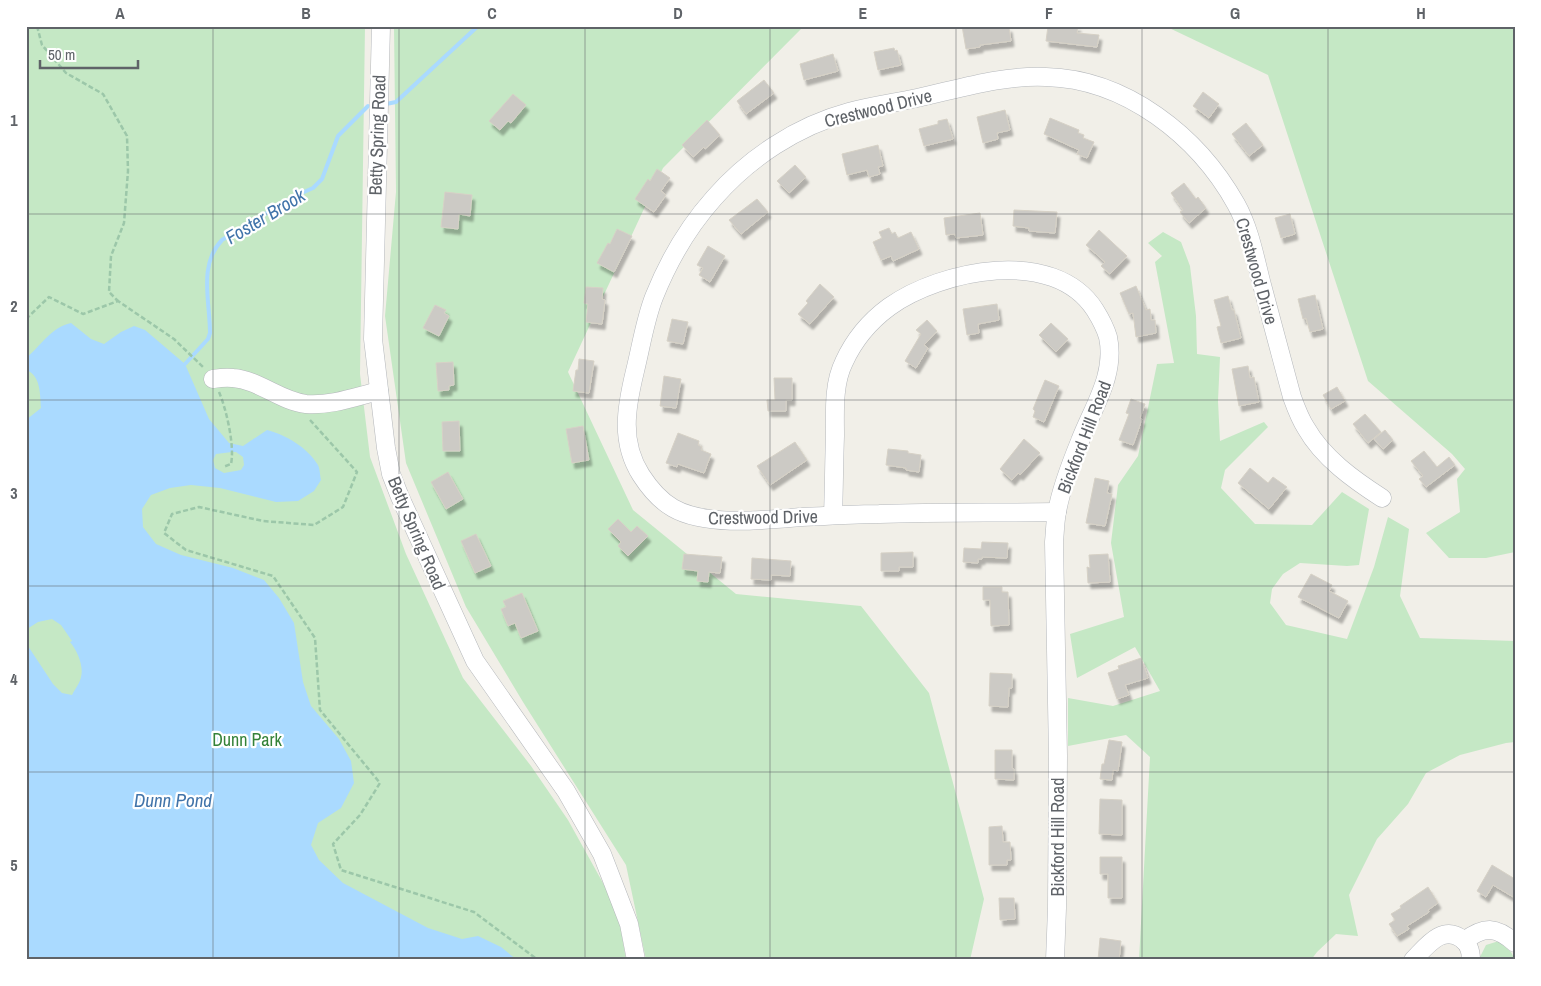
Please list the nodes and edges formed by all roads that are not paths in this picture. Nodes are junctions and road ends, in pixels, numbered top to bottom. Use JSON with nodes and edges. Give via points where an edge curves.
{"nodes":[{"id":1,"x":381,"y":26,"type":"edge"},
{"id":2,"x":213,"y":379,"type":"road end"},
{"id":3,"x":379,"y":391,"type":"junction"},
{"id":4,"x":1382,"y":498,"type":"dead end"},
{"id":5,"x":1057,"y":512,"type":"junction"},
{"id":6,"x":833,"y":516,"type":"junction"},
{"id":7,"x":1464,"y":941,"type":"junction"},
{"id":8,"x":1515,"y":943,"type":"edge"},
{"id":9,"x":636,"y":960,"type":"edge"},
{"id":10,"x":1055,"y":960,"type":"edge"},
{"id":11,"x":1413,"y":960,"type":"edge"},
{"id":12,"x":1471,"y":960,"type":"edge"}],
"edges":[{"from":1,"to":3,"type":"street","name":"Betty Spring Road","via":[[372,339]]},
{"from":2,"to":3,"type":"street","via":[[240,379],[283,398],[306,404],[333,403]]},
{"from":3,"to":9,"type":"street","name":"Betty Spring Road","via":[[386,448],[395,486],[447,602],[475,661],[566,790],[602,854],[625,913]]},
{"from":4,"to":6,"type":"street","name":"Crestwood Drive","via":[[1349,476],[1306,430],[1292,397],[1252,244],[1242,218],[1223,185],[1199,154],[1148,110],[1114,91],[1049,76],[1009,78],[848,112],[800,131],[732,179],[700,215],[653,299],[627,404],[626,424],[630,453],[649,487],[676,510],[697,517],[762,520]]},
{"from":5,"to":6,"type":"street","name":"Crestwood Drive"},
{"from":5,"to":6,"type":"street","name":"Bickford Hill Road","via":[[1076,450],[1105,384],[1109,361],[1108,337],[1092,306],[1074,286],[1048,274],[1016,270],[961,277],[921,290],[887,308],[859,337],[844,362],[838,382]]},
{"from":5,"to":10,"type":"street","name":"Bickford Hill Road","via":[[1054,542],[1058,756]]},
{"from":7,"to":8,"type":"street","via":[[1485,930],[1498,932]]},
{"from":7,"to":11,"type":"street","via":[[1452,934],[1439,936]]},
{"from":7,"to":12,"type":"street"}]}
